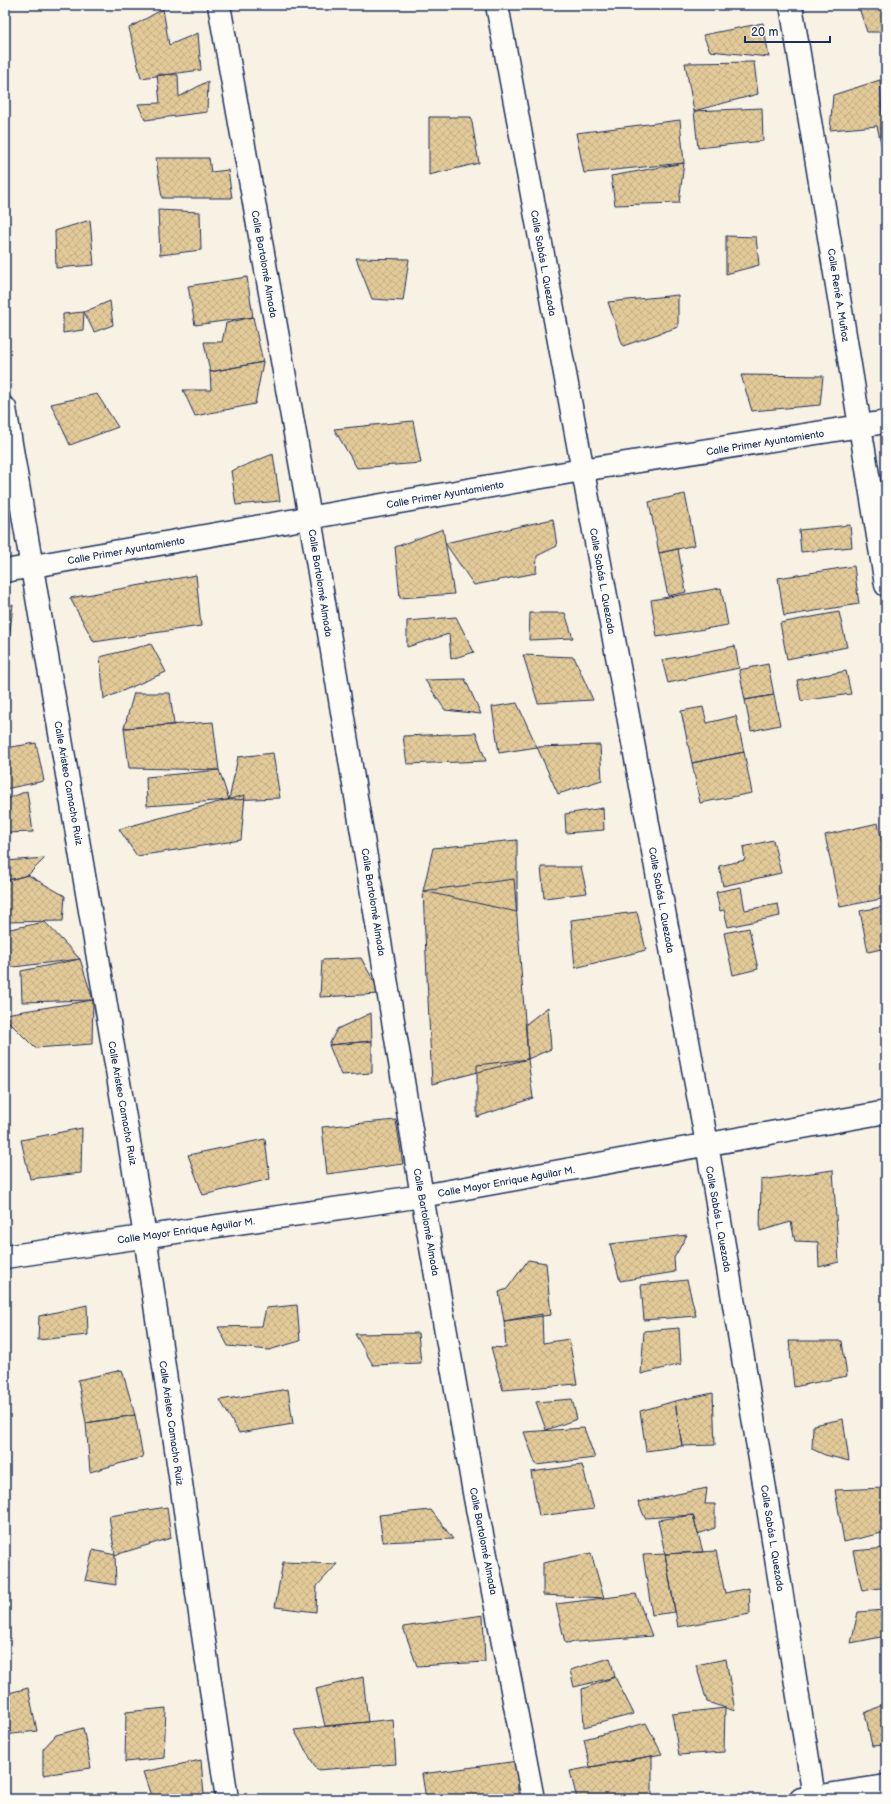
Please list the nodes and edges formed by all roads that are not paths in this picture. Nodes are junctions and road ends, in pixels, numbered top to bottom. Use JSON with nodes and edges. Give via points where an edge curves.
{"nodes":[{"id":1,"x":219,"y":5,"type":"edge"},
{"id":2,"x":497,"y":5,"type":"edge"},
{"id":3,"x":791,"y":5,"type":"edge"},
{"id":4,"x":5,"y":408,"type":"edge"},
{"id":5,"x":886,"y":422,"type":"edge"},
{"id":6,"x":861,"y":427,"type":"junction"},
{"id":7,"x":582,"y":470,"type":"junction"},
{"id":8,"x":310,"y":518,"type":"junction"},
{"id":9,"x":33,"y":566,"type":"junction"},
{"id":10,"x":5,"y":571,"type":"edge"},
{"id":11,"x":886,"y":585,"type":"edge"},
{"id":12,"x":886,"y":1112,"type":"edge"},
{"id":13,"x":707,"y":1144,"type":"junction"},
{"id":14,"x":422,"y":1196,"type":"junction"},
{"id":15,"x":145,"y":1236,"type":"junction"},
{"id":16,"x":5,"y":1257,"type":"edge"},
{"id":17,"x":886,"y":1786,"type":"edge"},
{"id":18,"x":807,"y":1798,"type":"edge"},
{"id":19,"x":227,"y":1799,"type":"edge"},
{"id":20,"x":533,"y":1799,"type":"edge"}],
"edges":[{"from":1,"to":8,"type":"street","name":"Calle Bartolomé Almada"},
{"from":2,"to":7,"type":"street","name":"Calle Sabás L. Quezada"},
{"from":3,"to":6,"type":"street","name":"Calle René A. Muñoz"},
{"from":4,"to":9,"type":"street","name":"Calle Aristeo Camacho Ruiz"},
{"from":5,"to":6,"type":"street","name":"Calle Primer Ayuntamiento"},
{"from":6,"to":7,"type":"street","name":"Calle Primer Ayuntamiento"},
{"from":6,"to":11,"type":"street","name":"Calle René A. Muñoz"},
{"from":7,"to":8,"type":"street","name":"Calle Primer Ayuntamiento"},
{"from":7,"to":13,"type":"street","name":"Calle Sabás L. Quezada"},
{"from":8,"to":9,"type":"street","name":"Calle Primer Ayuntamiento"},
{"from":8,"to":14,"type":"street","name":"Calle Bartolomé Almada"},
{"from":9,"to":10,"type":"street","name":"Calle Primer Ayuntamiento"},
{"from":9,"to":15,"type":"street","name":"Calle Aristeo Camacho Ruiz"},
{"from":12,"to":13,"type":"street","name":"Calle Mayor Enrique Aguilar M."},
{"from":13,"to":14,"type":"street","name":"Calle Mayor Enrique Aguilar M."},
{"from":13,"to":18,"type":"street","name":"Calle Sabás L. Quezada","via":[[766,1489]]},
{"from":14,"to":15,"type":"street","name":"Calle Mayor Enrique Aguilar M."},
{"from":14,"to":20,"type":"street","name":"Calle Bartolomé Almada","via":[[475,1498]]},
{"from":15,"to":16,"type":"street","name":"Calle Mayor Enrique Aguilar M."},
{"from":15,"to":19,"type":"street","name":"Calle Aristeo Camacho Ruiz"},
{"from":17,"to":18,"type":"street"}]}
